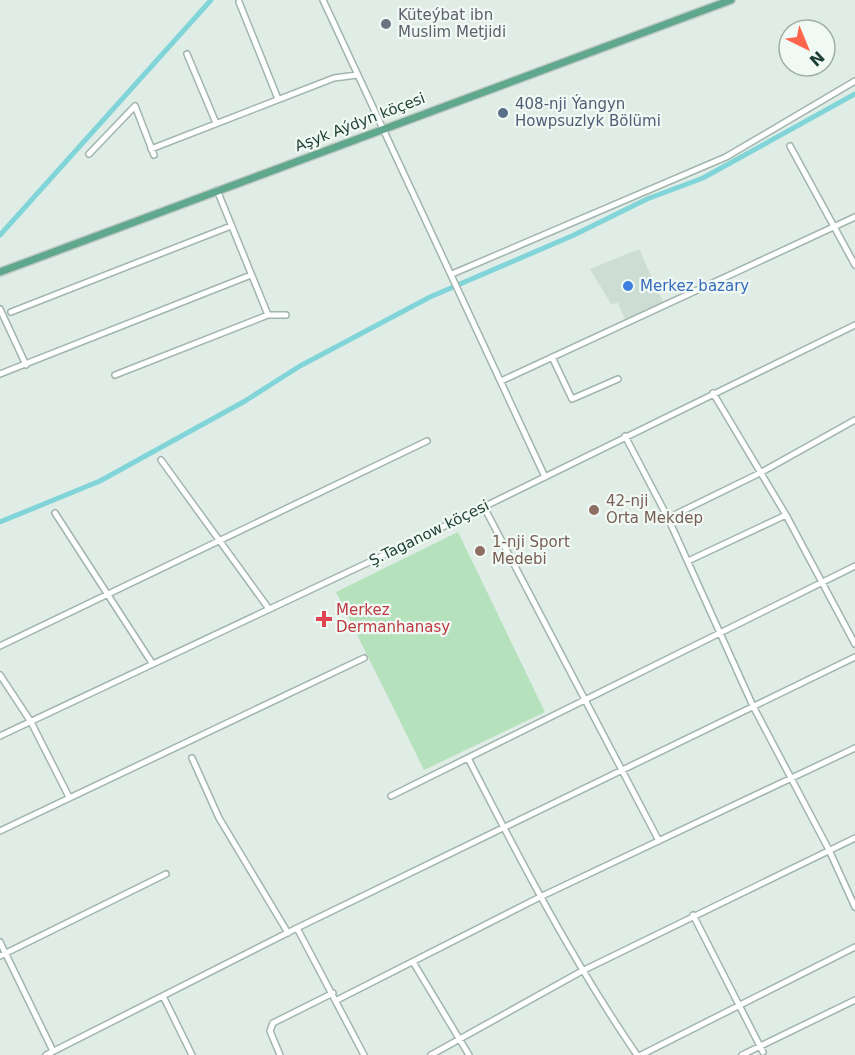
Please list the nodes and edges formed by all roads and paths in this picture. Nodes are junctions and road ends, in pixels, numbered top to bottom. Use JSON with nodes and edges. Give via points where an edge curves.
{"nodes":[{"id":1,"x":323,"y":0,"type":"edge"},
{"id":2,"x":731,"y":0,"type":"edge"},
{"id":3,"x":239,"y":2,"type":"dead end"},
{"id":4,"x":187,"y":54,"type":"dead end"},
{"id":5,"x":357,"y":75,"type":"junction"},
{"id":6,"x":855,"y":81,"type":"edge"},
{"id":7,"x":278,"y":99,"type":"junction"},
{"id":8,"x":216,"y":123,"type":"junction"},
{"id":9,"x":383,"y":128,"type":"junction"},
{"id":10,"x":790,"y":146,"type":"dead end"},
{"id":11,"x":89,"y":154,"type":"dead end"},
{"id":12,"x":217,"y":190,"type":"junction"},
{"id":13,"x":855,"y":217,"type":"edge"},
{"id":14,"x":231,"y":226,"type":"junction"},
{"id":15,"x":834,"y":228,"type":"junction"},
{"id":16,"x":855,"y":265,"type":"edge"},
{"id":17,"x":0,"y":272,"type":"edge"},
{"id":18,"x":251,"y":275,"type":"junction"},
{"id":19,"x":453,"y":275,"type":"junction"},
{"id":20,"x":0,"y":309,"type":"edge"},
{"id":21,"x":11,"y":312,"type":"dead end"},
{"id":22,"x":268,"y":315,"type":"junction"},
{"id":23,"x":286,"y":315,"type":"dead end"},
{"id":24,"x":855,"y":325,"type":"edge"},
{"id":25,"x":552,"y":357,"type":"junction"},
{"id":26,"x":26,"y":364,"type":"junction"},
{"id":27,"x":0,"y":374,"type":"edge"},
{"id":28,"x":114,"y":375,"type":"dead end"},
{"id":29,"x":618,"y":379,"type":"dead end"},
{"id":30,"x":501,"y":381,"type":"junction"},
{"id":31,"x":713,"y":393,"type":"junction"},
{"id":32,"x":855,"y":420,"type":"edge"},
{"id":33,"x":625,"y":436,"type":"junction"},
{"id":34,"x":427,"y":441,"type":"dead end"},
{"id":35,"x":161,"y":460,"type":"dead end"},
{"id":36,"x":760,"y":473,"type":"junction"},
{"id":37,"x":545,"y":477,"type":"junction"},
{"id":38,"x":483,"y":507,"type":"junction"},
{"id":39,"x":55,"y":513,"type":"dead end"},
{"id":40,"x":786,"y":515,"type":"junction"},
{"id":41,"x":668,"y":518,"type":"junction"},
{"id":42,"x":219,"y":542,"type":"junction"},
{"id":43,"x":688,"y":561,"type":"junction"},
{"id":44,"x":855,"y":566,"type":"edge"},
{"id":45,"x":823,"y":583,"type":"junction"},
{"id":46,"x":108,"y":595,"type":"junction"},
{"id":47,"x":269,"y":609,"type":"junction"},
{"id":48,"x":719,"y":634,"type":"junction"},
{"id":49,"x":855,"y":644,"type":"edge"},
{"id":50,"x":0,"y":646,"type":"edge"},
{"id":51,"x":855,"y":657,"type":"edge"},
{"id":52,"x":364,"y":658,"type":"dead end"},
{"id":53,"x":152,"y":663,"type":"junction"},
{"id":54,"x":0,"y":675,"type":"edge"},
{"id":55,"x":585,"y":699,"type":"junction"},
{"id":56,"x":753,"y":706,"type":"junction"},
{"id":57,"x":31,"y":722,"type":"junction"},
{"id":58,"x":0,"y":736,"type":"edge"},
{"id":59,"x":855,"y":748,"type":"edge"},
{"id":60,"x":192,"y":758,"type":"dead end"},
{"id":61,"x":468,"y":758,"type":"junction"},
{"id":62,"x":623,"y":768,"type":"junction"},
{"id":63,"x":790,"y":778,"type":"junction"},
{"id":64,"x":391,"y":796,"type":"dead end"},
{"id":65,"x":69,"y":797,"type":"junction"},
{"id":66,"x":504,"y":827,"type":"junction"},
{"id":67,"x":0,"y":831,"type":"edge"},
{"id":68,"x":855,"y":838,"type":"edge"},
{"id":69,"x":659,"y":841,"type":"junction"},
{"id":70,"x":829,"y":850,"type":"junction"},
{"id":71,"x":166,"y":874,"type":"dead end"},
{"id":72,"x":540,"y":897,"type":"junction"},
{"id":73,"x":855,"y":907,"type":"edge"},
{"id":74,"x":693,"y":915,"type":"junction"},
{"id":75,"x":297,"y":928,"type":"junction"},
{"id":76,"x":288,"y":933,"type":"junction"},
{"id":77,"x":0,"y":942,"type":"edge"},
{"id":78,"x":855,"y":946,"type":"edge"},
{"id":79,"x":3,"y":955,"type":"edge"},
{"id":80,"x":412,"y":962,"type":"junction"},
{"id":81,"x":582,"y":971,"type":"junction"},
{"id":82,"x":333,"y":993,"type":"junction"},
{"id":83,"x":163,"y":996,"type":"junction"},
{"id":84,"x":337,"y":1000,"type":"junction"},
{"id":85,"x":855,"y":1000,"type":"edge"},
{"id":86,"x":739,"y":1005,"type":"junction"},
{"id":87,"x":460,"y":1039,"type":"junction"},
{"id":88,"x":762,"y":1049,"type":"junction"},
{"id":89,"x":53,"y":1051,"type":"junction"},
{"id":90,"x":46,"y":1055,"type":"edge"},
{"id":91,"x":192,"y":1055,"type":"edge"},
{"id":92,"x":280,"y":1055,"type":"edge"},
{"id":93,"x":364,"y":1055,"type":"edge"},
{"id":94,"x":431,"y":1055,"type":"edge"},
{"id":95,"x":469,"y":1055,"type":"edge"},
{"id":96,"x":639,"y":1055,"type":"edge"},
{"id":97,"x":742,"y":1055,"type":"edge"}],
"edges":[{"from":1,"to":5,"type":"street"},
{"from":2,"to":9,"type":"main road","name":"Aşyk Aýdyn köçesi"},
{"from":3,"to":7,"type":"street"},
{"from":4,"to":8,"type":"street"},
{"from":5,"to":7,"type":"street","via":[[334,78]]},
{"from":5,"to":9,"type":"street"},
{"from":6,"to":19,"type":"street","via":[[726,157]]},
{"from":7,"to":8,"type":"street"},
{"from":8,"to":11,"type":"street","via":[[152,152],[135,106]]},
{"from":9,"to":12,"type":"main road","name":"Aşyk Aýdyn köçesi"},
{"from":9,"to":19,"type":"street"},
{"from":10,"to":15,"type":"street"},
{"from":12,"to":14,"type":"street"},
{"from":12,"to":17,"type":"main road","name":"Aşyk Aýdyn köçesi"},
{"from":13,"to":15,"type":"street"},
{"from":14,"to":18,"type":"street"},
{"from":14,"to":21,"type":"street"},
{"from":15,"to":16,"type":"street"},
{"from":15,"to":25,"type":"street"},
{"from":18,"to":22,"type":"street"},
{"from":18,"to":26,"type":"street"},
{"from":19,"to":30,"type":"street"},
{"from":20,"to":26,"type":"street"},
{"from":22,"to":23,"type":"street"},
{"from":22,"to":28,"type":"street"},
{"from":24,"to":31,"type":"street","name":"Ş.Taganow köçesi"},
{"from":25,"to":29,"type":"street","via":[[572,399]]},
{"from":25,"to":30,"type":"street"},
{"from":26,"to":27,"type":"street"},
{"from":30,"to":37,"type":"street"},
{"from":31,"to":33,"type":"street","name":"Ş.Taganow köçesi"},
{"from":31,"to":36,"type":"street"},
{"from":32,"to":36,"type":"street"},
{"from":33,"to":37,"type":"street","name":"Ş.Taganow köçesi"},
{"from":33,"to":41,"type":"street"},
{"from":34,"to":42,"type":"street"},
{"from":35,"to":42,"type":"street"},
{"from":36,"to":40,"type":"street"},
{"from":36,"to":41,"type":"street"},
{"from":37,"to":38,"type":"street","name":"Ş.Taganow köçesi"},
{"from":38,"to":47,"type":"street","name":"Ş.Taganow köçesi"},
{"from":38,"to":55,"type":"street"},
{"from":39,"to":46,"type":"street"},
{"from":40,"to":43,"type":"street"},
{"from":40,"to":45,"type":"street"},
{"from":41,"to":43,"type":"street"},
{"from":42,"to":46,"type":"street"},
{"from":42,"to":47,"type":"street"},
{"from":43,"to":48,"type":"street"},
{"from":44,"to":45,"type":"street"},
{"from":45,"to":48,"type":"street"},
{"from":45,"to":49,"type":"street"},
{"from":46,"to":50,"type":"street"},
{"from":46,"to":53,"type":"street"},
{"from":47,"to":53,"type":"street","name":"Ş.Taganow köçesi"},
{"from":48,"to":55,"type":"street"},
{"from":48,"to":56,"type":"street"},
{"from":51,"to":56,"type":"street"},
{"from":52,"to":65,"type":"street"},
{"from":53,"to":57,"type":"street","name":"Ş.Taganow köçesi"},
{"from":54,"to":57,"type":"street"},
{"from":55,"to":61,"type":"street"},
{"from":55,"to":62,"type":"street"},
{"from":56,"to":62,"type":"street"},
{"from":56,"to":63,"type":"street"},
{"from":57,"to":58,"type":"street","name":"Ş.Taganow köçesi"},
{"from":57,"to":65,"type":"street"},
{"from":59,"to":63,"type":"street"},
{"from":60,"to":76,"type":"street","via":[[219,818]]},
{"from":61,"to":64,"type":"street"},
{"from":61,"to":66,"type":"street"},
{"from":62,"to":66,"type":"street"},
{"from":62,"to":69,"type":"street"},
{"from":63,"to":69,"type":"street"},
{"from":63,"to":70,"type":"street"},
{"from":65,"to":67,"type":"street"},
{"from":66,"to":72,"type":"street"},
{"from":66,"to":75,"type":"street"},
{"from":68,"to":70,"type":"street"},
{"from":69,"to":72,"type":"street"},
{"from":70,"to":73,"type":"street"},
{"from":70,"to":74,"type":"street"},
{"from":71,"to":79,"type":"street"},
{"from":72,"to":80,"type":"street"},
{"from":72,"to":81,"type":"street"},
{"from":74,"to":81,"type":"street"},
{"from":74,"to":86,"type":"street"},
{"from":75,"to":76,"type":"street"},
{"from":75,"to":82,"type":"street"},
{"from":76,"to":83,"type":"street"},
{"from":77,"to":79,"type":"street"},
{"from":78,"to":86,"type":"street"},
{"from":79,"to":89,"type":"street"},
{"from":80,"to":84,"type":"street"},
{"from":80,"to":87,"type":"street"},
{"from":81,"to":87,"type":"street"},
{"from":81,"to":96,"type":"street"},
{"from":82,"to":84,"type":"street"},
{"from":82,"to":92,"type":"street","via":[[273,1023],[270,1032]]},
{"from":83,"to":89,"type":"street"},
{"from":83,"to":91,"type":"street"},
{"from":84,"to":93,"type":"street"},
{"from":85,"to":88,"type":"street"},
{"from":86,"to":88,"type":"street"},
{"from":86,"to":96,"type":"street"},
{"from":87,"to":94,"type":"street"},
{"from":87,"to":95,"type":"street"},
{"from":88,"to":97,"type":"street"},
{"from":89,"to":90,"type":"street"}]}
